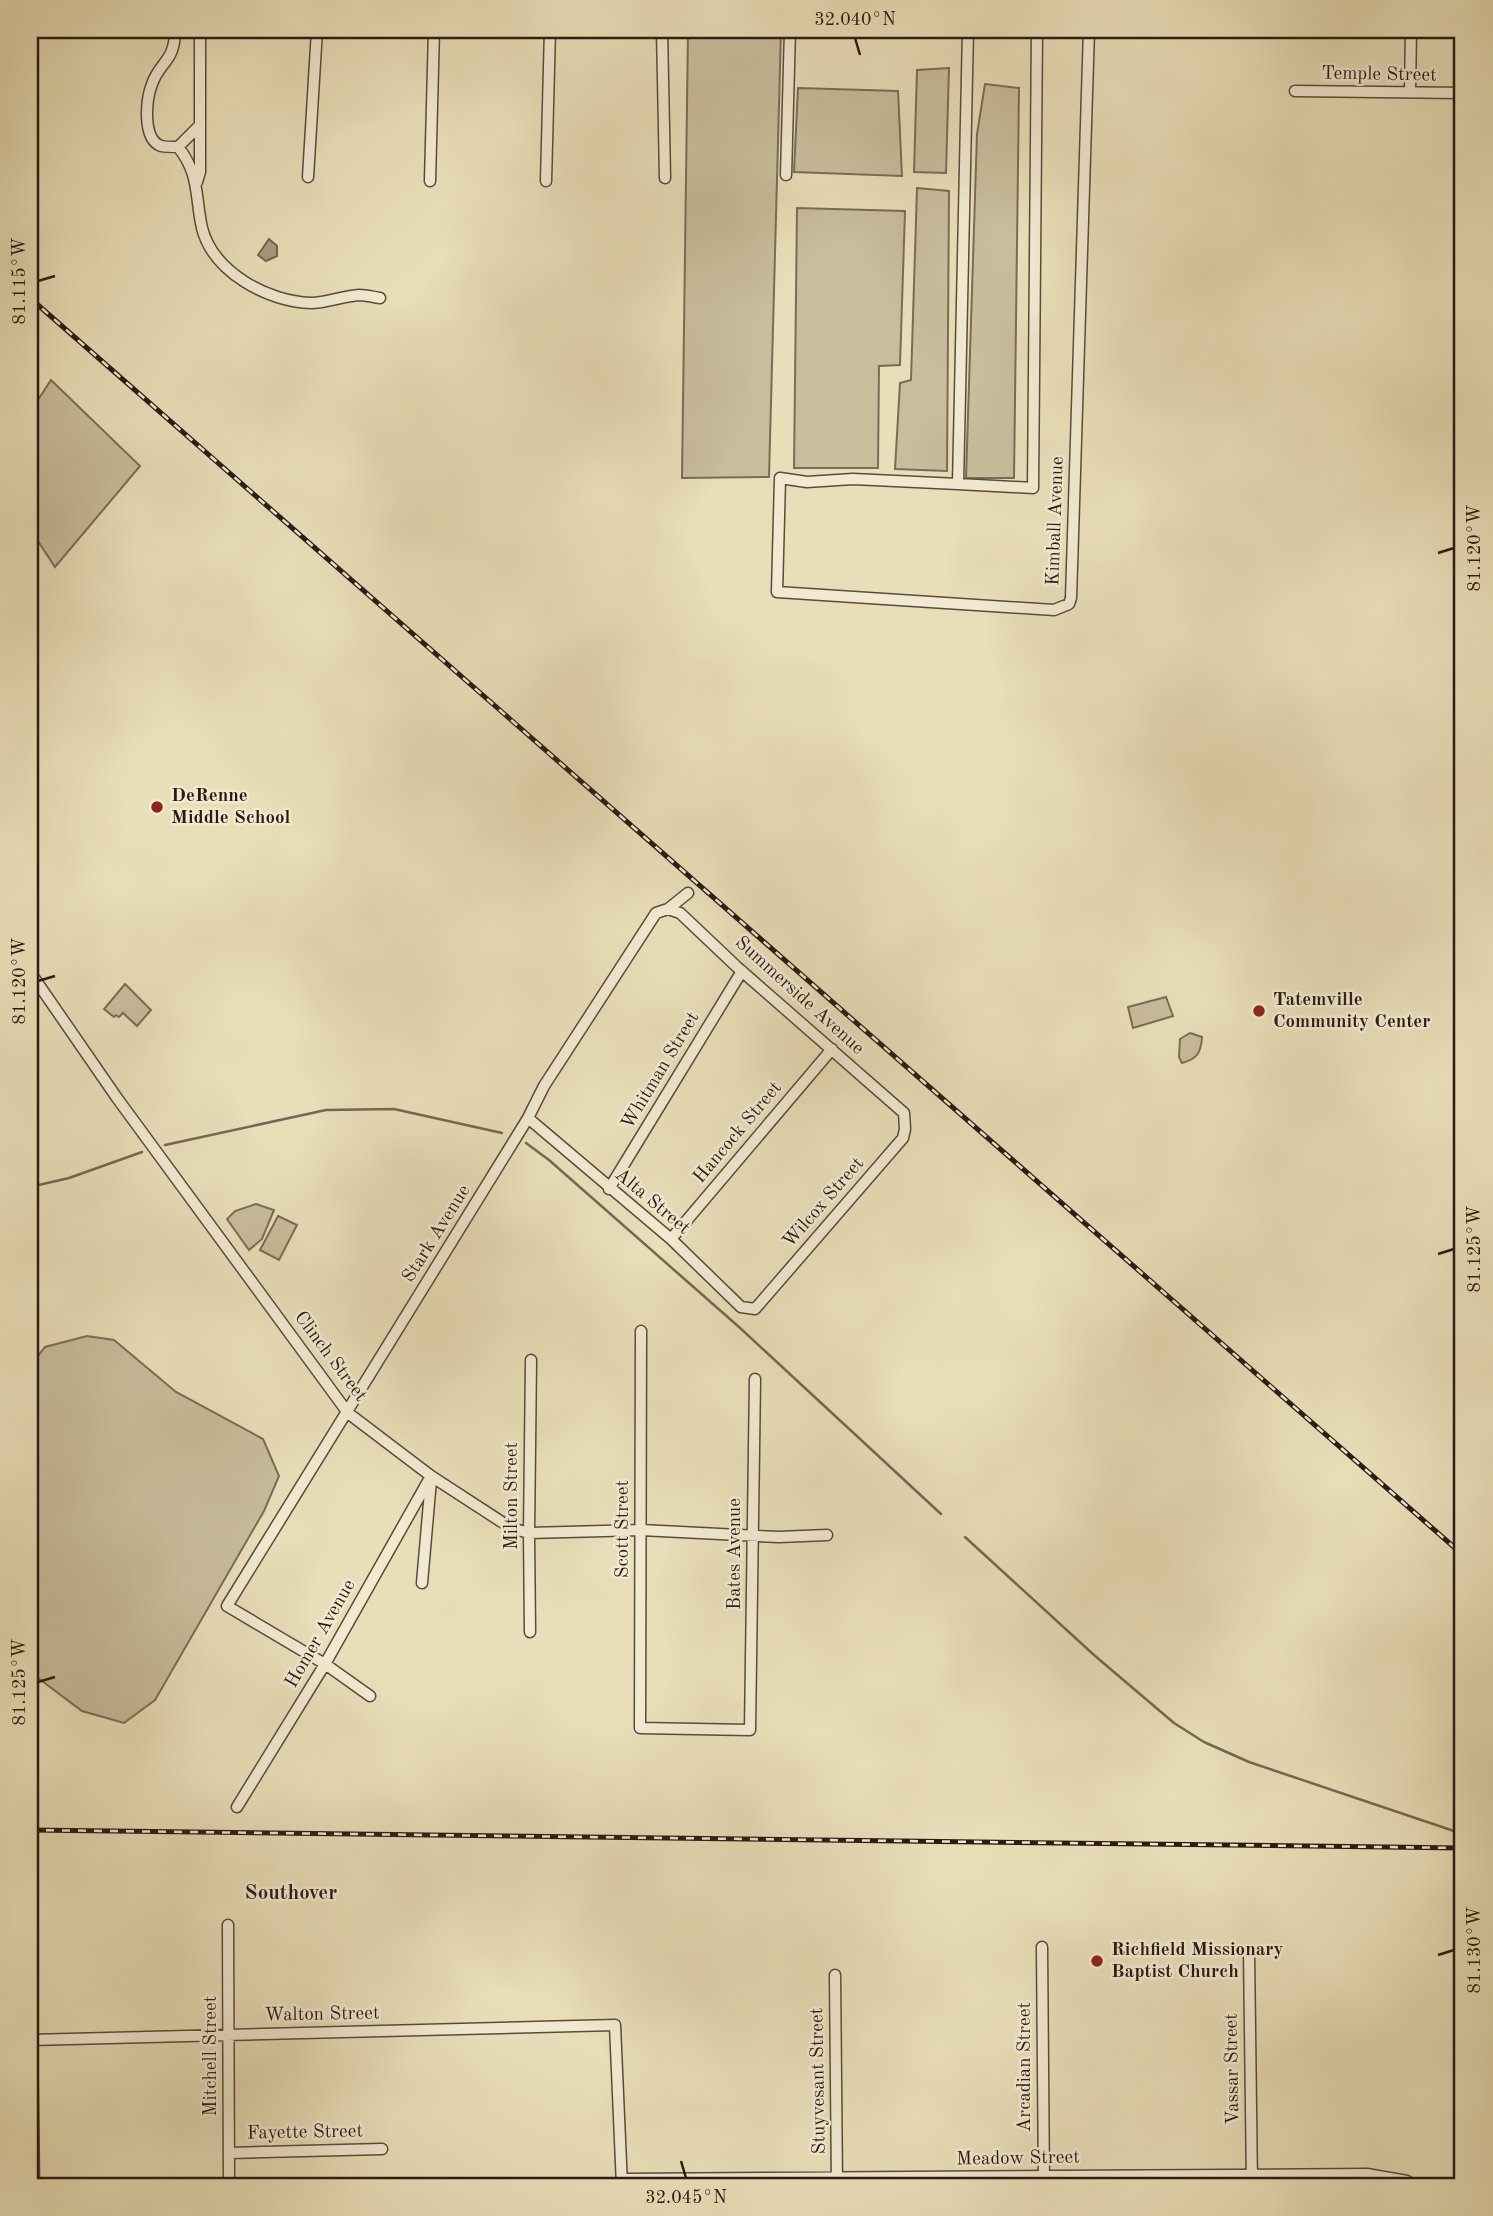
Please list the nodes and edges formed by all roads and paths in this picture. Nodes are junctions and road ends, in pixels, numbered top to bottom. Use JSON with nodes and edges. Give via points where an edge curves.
{"nodes":[{"id":1,"x":175,"y":30,"type":"edge"},
{"id":2,"x":200,"y":30,"type":"edge"},
{"id":3,"x":317,"y":30,"type":"edge"},
{"id":4,"x":434,"y":30,"type":"edge"},
{"id":5,"x":537,"y":30,"type":"edge"},
{"id":6,"x":550,"y":30,"type":"edge"},
{"id":7,"x":583,"y":30,"type":"edge"},
{"id":8,"x":662,"y":30,"type":"edge"},
{"id":9,"x":790,"y":30,"type":"edge"},
{"id":10,"x":968,"y":30,"type":"edge"},
{"id":11,"x":1037,"y":30,"type":"edge"},
{"id":12,"x":1089,"y":30,"type":"edge"},
{"id":13,"x":1411,"y":30,"type":"edge"},
{"id":14,"x":1295,"y":91,"type":"dead end"},
{"id":15,"x":1410,"y":92,"type":"junction"},
{"id":16,"x":1463,"y":93,"type":"edge"},
{"id":17,"x":199,"y":126,"type":"junction"},
{"id":18,"x":178,"y":147,"type":"junction"},
{"id":19,"x":786,"y":175,"type":"dead end"},
{"id":20,"x":308,"y":177,"type":"dead end"},
{"id":21,"x":665,"y":178,"type":"dead end"},
{"id":22,"x":430,"y":181,"type":"dead end"},
{"id":23,"x":546,"y":181,"type":"dead end"},
{"id":24,"x":197,"y":183,"type":"junction"},
{"id":25,"x":380,"y":298,"type":"dead end"},
{"id":26,"x":958,"y":484,"type":"junction"},
{"id":27,"x":688,"y":892,"type":"dead end"},
{"id":28,"x":668,"y":909,"type":"junction"},
{"id":29,"x":742,"y":971,"type":"junction"},
{"id":30,"x":30,"y":972,"type":"edge"},
{"id":31,"x":832,"y":1049,"type":"junction"},
{"id":32,"x":904,"y":1114,"type":"joint"},
{"id":33,"x":528,"y":1118,"type":"junction"},
{"id":34,"x":609,"y":1189,"type":"junction"},
{"id":35,"x":671,"y":1239,"type":"junction"},
{"id":36,"x":755,"y":1309,"type":"joint"},
{"id":37,"x":641,"y":1331,"type":"dead end"},
{"id":38,"x":531,"y":1360,"type":"dead end"},
{"id":39,"x":755,"y":1379,"type":"dead end"},
{"id":40,"x":348,"y":1412,"type":"junction"},
{"id":41,"x":431,"y":1476,"type":"junction"},
{"id":42,"x":641,"y":1530,"type":"junction"},
{"id":43,"x":528,"y":1533,"type":"junction"},
{"id":44,"x":753,"y":1535,"type":"junction"},
{"id":45,"x":827,"y":1535,"type":"dead end"},
{"id":46,"x":422,"y":1583,"type":"dead end"},
{"id":47,"x":530,"y":1632,"type":"dead end"},
{"id":48,"x":325,"y":1664,"type":"junction"},
{"id":49,"x":370,"y":1696,"type":"dead end"},
{"id":50,"x":750,"y":1730,"type":"joint"},
{"id":51,"x":237,"y":1807,"type":"dead end"},
{"id":52,"x":228,"y":1925,"type":"dead end"},
{"id":53,"x":1042,"y":1947,"type":"dead end"},
{"id":54,"x":1249,"y":1951,"type":"dead end"},
{"id":55,"x":835,"y":1975,"type":"dead end"},
{"id":56,"x":228,"y":2035,"type":"junction"},
{"id":57,"x":31,"y":2040,"type":"edge"},
{"id":58,"x":382,"y":2149,"type":"dead end"},
{"id":59,"x":229,"y":2153,"type":"junction"},
{"id":60,"x":32,"y":2155,"type":"edge"},
{"id":61,"x":1044,"y":2181,"type":"edge"},
{"id":62,"x":1252,"y":2181,"type":"edge"},
{"id":63,"x":622,"y":2183,"type":"edge"},
{"id":64,"x":837,"y":2183,"type":"edge"},
{"id":65,"x":34,"y":2186,"type":"edge"},
{"id":66,"x":229,"y":2186,"type":"edge"},
{"id":67,"x":1411,"y":2186,"type":"edge"}],
"edges":[{"from":1,"to":18,"type":"street","via":[[169,59],[152,83],[148,106],[149,131],[156,142]]},
{"from":2,"to":17,"type":"street"},
{"from":3,"to":20,"type":"street"},
{"from":4,"to":22,"type":"street"},
{"from":5,"to":6,"type":"street"},
{"from":6,"to":7,"type":"street"},
{"from":6,"to":23,"type":"street"},
{"from":8,"to":21,"type":"street"},
{"from":9,"to":19,"type":"street"},
{"from":10,"to":26,"type":"street"},
{"from":11,"to":26,"type":"street","via":[[1033,488]]},
{"from":12,"to":26,"type":"street","name":"Kimball Avenue","via":[[1069,604],[1054,610],[777,592],[780,478]]},
{"from":13,"to":15,"type":"street"},
{"from":14,"to":15,"type":"street","name":"Temple Street"},
{"from":15,"to":16,"type":"street","name":"Temple Street"},
{"from":17,"to":18,"type":"street"},
{"from":17,"to":24,"type":"street"},
{"from":18,"to":24,"type":"street"},
{"from":24,"to":25,"type":"street","via":[[203,231],[217,258],[264,292],[312,303],[359,295]]},
{"from":27,"to":28,"type":"street","name":"Stark Avenue"},
{"from":28,"to":29,"type":"street","name":"Summerside Avenue","via":[[680,913]]},
{"from":28,"to":33,"type":"street","name":"Stark Avenue","via":[[656,913]]},
{"from":29,"to":31,"type":"street","name":"Summerside Avenue"},
{"from":29,"to":34,"type":"street","name":"Whitman Street"},
{"from":30,"to":40,"type":"street","name":"Clinch Street"},
{"from":31,"to":32,"type":"street","name":"Summerside Avenue"},
{"from":31,"to":35,"type":"street","name":"Hancock Street"},
{"from":32,"to":36,"type":"street","name":"Wilcox Street","via":[[903,1138]]},
{"from":33,"to":34,"type":"street","name":"Alta Street"},
{"from":33,"to":40,"type":"street","name":"Stark Avenue"},
{"from":34,"to":35,"type":"street","name":"Alta Street"},
{"from":35,"to":36,"type":"street","name":"Alta Street","via":[[741,1307]]},
{"from":37,"to":42,"type":"street","name":"Scott Street"},
{"from":38,"to":43,"type":"street","name":"Milton Street"},
{"from":39,"to":44,"type":"street","name":"Bates Avenue"},
{"from":40,"to":41,"type":"street","name":"Clinch Street"},
{"from":40,"to":48,"type":"street","name":"Stark Avenue","via":[[227,1606]]},
{"from":41,"to":43,"type":"street","name":"Clinch Street","via":[[510,1528]]},
{"from":41,"to":46,"type":"street"},
{"from":41,"to":48,"type":"street","name":"Homer Avenue"},
{"from":42,"to":43,"type":"street","name":"Clinch Street"},
{"from":42,"to":44,"type":"street","name":"Clinch Street"},
{"from":42,"to":50,"type":"street","name":"Scott Street","via":[[640,1728]]},
{"from":43,"to":47,"type":"street","name":"Milton Street"},
{"from":44,"to":45,"type":"street","name":"Clinch Street"},
{"from":44,"to":50,"type":"street","name":"Bates Avenue"},
{"from":48,"to":49,"type":"street"},
{"from":48,"to":51,"type":"street","name":"Homer Avenue"},
{"from":52,"to":56,"type":"street","name":"Mitchell Street"},
{"from":53,"to":61,"type":"street","name":"Arcadian Street"},
{"from":54,"to":62,"type":"street","name":"Vassar Street"},
{"from":55,"to":64,"type":"street","name":"Stuyvesant Street"},
{"from":56,"to":57,"type":"street","name":"Walton Street"},
{"from":56,"to":59,"type":"street","name":"Mitchell Street"},
{"from":56,"to":63,"type":"street","name":"Walton Street","via":[[615,2025]]},
{"from":57,"to":60,"type":"street"},
{"from":58,"to":59,"type":"street","name":"Fayette Street"},
{"from":59,"to":66,"type":"street","name":"Mitchell Street"},
{"from":60,"to":65,"type":"street"},
{"from":61,"to":62,"type":"street","name":"Meadow Street"},
{"from":61,"to":64,"type":"street","name":"Meadow Street"},
{"from":62,"to":67,"type":"street","name":"Meadow Street","via":[[1367,2174],[1407,2181]]},
{"from":63,"to":64,"type":"street","name":"Meadow Street"}]}
